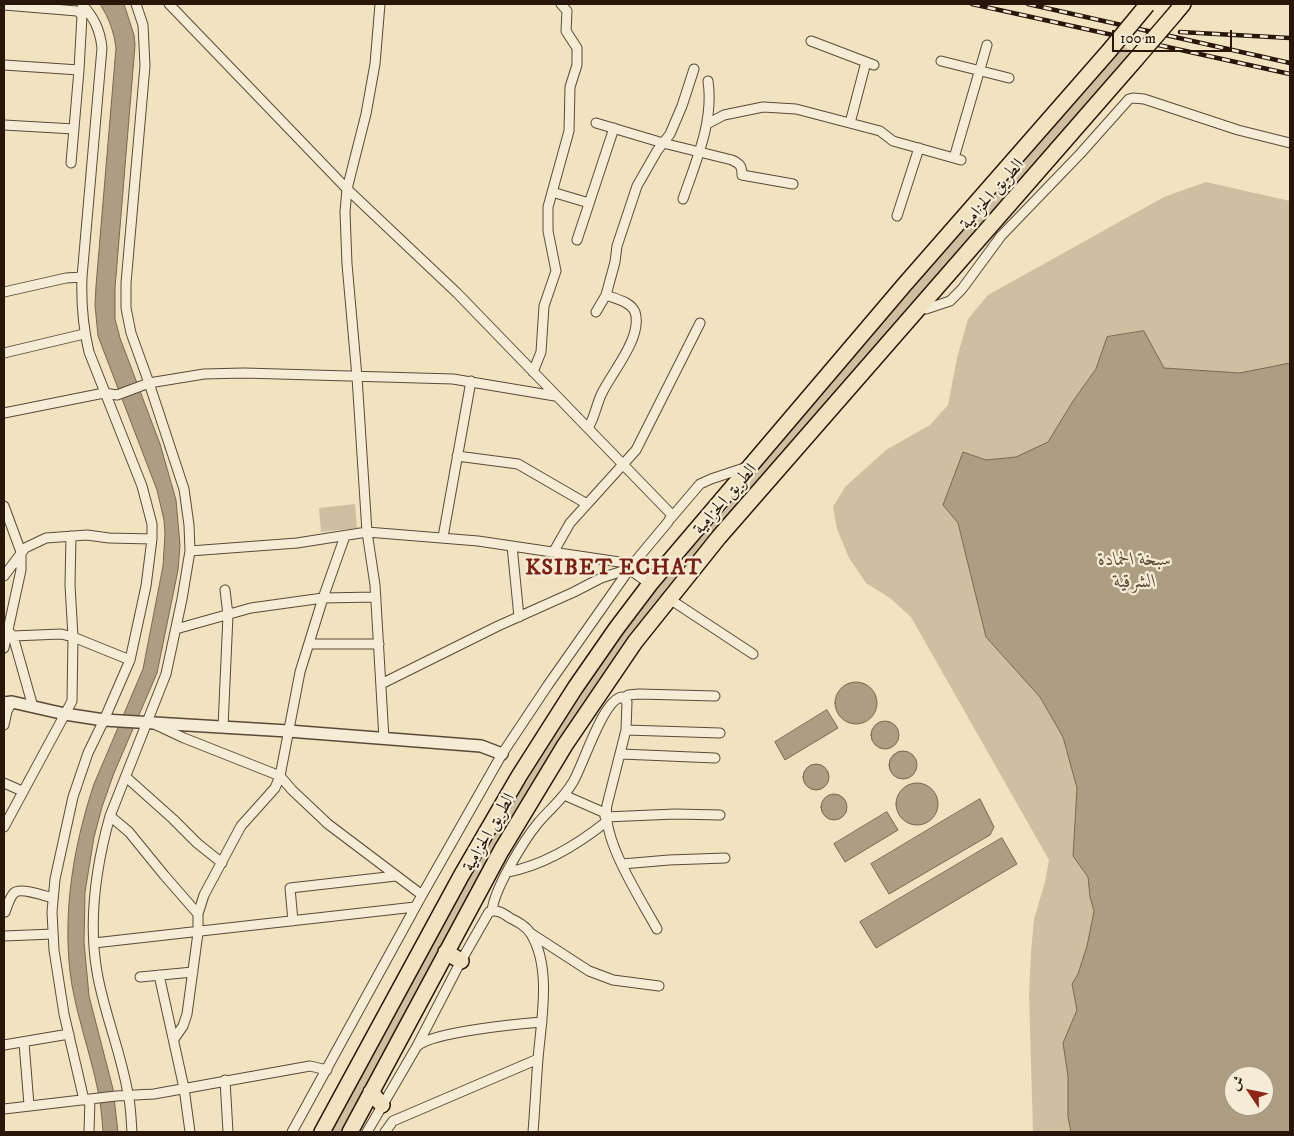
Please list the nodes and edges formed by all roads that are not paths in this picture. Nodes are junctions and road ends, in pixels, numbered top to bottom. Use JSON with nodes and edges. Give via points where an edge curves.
{"nodes":[{"id":1,"x":82,"y":4,"type":"edge"},
{"id":2,"x":136,"y":4,"type":"edge"},
{"id":3,"x":169,"y":4,"type":"edge"},
{"id":4,"x":380,"y":4,"type":"edge"},
{"id":5,"x":561,"y":4,"type":"edge"},
{"id":6,"x":1183,"y":4,"type":"edge"},
{"id":7,"x":4,"y":5,"type":"edge"},
{"id":8,"x":1148,"y":5,"type":"edge"},
{"id":9,"x":811,"y":41,"type":"dead end"},
{"id":10,"x":987,"y":45,"type":"dead end"},
{"id":11,"x":941,"y":61,"type":"dead end"},
{"id":12,"x":4,"y":65,"type":"edge"},
{"id":13,"x":694,"y":69,"type":"dead end"},
{"id":14,"x":80,"y":70,"type":"junction"},
{"id":15,"x":979,"y":72,"type":"junction"},
{"id":16,"x":1009,"y":78,"type":"dead end"},
{"id":17,"x":708,"y":81,"type":"dead end"},
{"id":18,"x":596,"y":123,"type":"dead end"},
{"id":19,"x":850,"y":123,"type":"junction"},
{"id":20,"x":707,"y":124,"type":"junction"},
{"id":21,"x":4,"y":125,"type":"edge"},
{"id":22,"x":614,"y":128,"type":"junction"},
{"id":23,"x":74,"y":129,"type":"junction"},
{"id":24,"x":663,"y":143,"type":"junction"},
{"id":25,"x":1290,"y":143,"type":"edge"},
{"id":26,"x":919,"y":148,"type":"junction"},
{"id":27,"x":699,"y":152,"type":"junction"},
{"id":28,"x":71,"y":163,"type":"dead end"},
{"id":29,"x":793,"y":184,"type":"dead end"},
{"id":30,"x":347,"y":189,"type":"junction"},
{"id":31,"x":552,"y":192,"type":"junction"},
{"id":32,"x":683,"y":199,"type":"dead end"},
{"id":33,"x":589,"y":203,"type":"junction"},
{"id":34,"x":897,"y":216,"type":"dead end"},
{"id":35,"x":577,"y":240,"type":"dead end"},
{"id":36,"x":82,"y":277,"type":"junction"},
{"id":37,"x":4,"y":292,"type":"edge"},
{"id":38,"x":606,"y":295,"type":"junction"},
{"id":39,"x":921,"y":306,"type":"junction"},
{"id":40,"x":596,"y":312,"type":"dead end"},
{"id":41,"x":700,"y":323,"type":"dead end"},
{"id":42,"x":84,"y":334,"type":"junction"},
{"id":43,"x":4,"y":353,"type":"edge"},
{"id":44,"x":533,"y":372,"type":"junction"},
{"id":45,"x":357,"y":377,"type":"junction"},
{"id":46,"x":471,"y":381,"type":"junction"},
{"id":47,"x":149,"y":383,"type":"junction"},
{"id":48,"x":104,"y":393,"type":"junction"},
{"id":49,"x":555,"y":396,"type":"junction"},
{"id":50,"x":4,"y":414,"type":"edge"},
{"id":51,"x":588,"y":428,"type":"junction"},
{"id":52,"x":457,"y":456,"type":"junction"},
{"id":53,"x":624,"y":465,"type":"junction"},
{"id":54,"x":751,"y":466,"type":"junction"},
{"id":55,"x":587,"y":504,"type":"junction"},
{"id":56,"x":4,"y":506,"type":"edge"},
{"id":57,"x":671,"y":518,"type":"junction"},
{"id":58,"x":367,"y":532,"type":"junction"},
{"id":59,"x":71,"y":536,"type":"junction"},
{"id":60,"x":345,"y":536,"type":"junction"},
{"id":61,"x":443,"y":537,"type":"junction"},
{"id":62,"x":152,"y":539,"type":"junction"},
{"id":63,"x":512,"y":546,"type":"junction"},
{"id":64,"x":190,"y":551,"type":"junction"},
{"id":65,"x":554,"y":551,"type":"junction"},
{"id":66,"x":21,"y":552,"type":"junction"},
{"id":67,"x":631,"y":566,"type":"junction"},
{"id":68,"x":4,"y":576,"type":"edge"},
{"id":69,"x":650,"y":584,"type":"junction"},
{"id":70,"x":225,"y":590,"type":"dead end"},
{"id":71,"x":376,"y":597,"type":"junction"},
{"id":72,"x":323,"y":598,"type":"junction"},
{"id":73,"x":668,"y":598,"type":"junction"},
{"id":74,"x":228,"y":615,"type":"junction"},
{"id":75,"x":519,"y":617,"type":"junction"},
{"id":76,"x":176,"y":629,"type":"junction"},
{"id":77,"x":9,"y":632,"type":"edge"},
{"id":78,"x":73,"y":637,"type":"junction"},
{"id":79,"x":310,"y":644,"type":"junction"},
{"id":80,"x":379,"y":644,"type":"junction"},
{"id":81,"x":4,"y":648,"type":"edge"},
{"id":82,"x":753,"y":654,"type":"dead end"},
{"id":83,"x":130,"y":660,"type":"junction"},
{"id":84,"x":381,"y":684,"type":"junction"},
{"id":85,"x":715,"y":696,"type":"dead end"},
{"id":86,"x":625,"y":699,"type":"junction"},
{"id":87,"x":6,"y":700,"type":"edge"},
{"id":88,"x":33,"y":707,"type":"junction"},
{"id":89,"x":65,"y":714,"type":"junction"},
{"id":90,"x":104,"y":720,"type":"junction"},
{"id":91,"x":146,"y":723,"type":"junction"},
{"id":92,"x":4,"y":725,"type":"edge"},
{"id":93,"x":223,"y":727,"type":"junction"},
{"id":94,"x":288,"y":730,"type":"junction"},
{"id":95,"x":626,"y":730,"type":"junction"},
{"id":96,"x":720,"y":732,"type":"dead end"},
{"id":97,"x":384,"y":739,"type":"junction"},
{"id":98,"x":502,"y":754,"type":"junction"},
{"id":99,"x":621,"y":754,"type":"junction"},
{"id":100,"x":715,"y":758,"type":"dead end"},
{"id":101,"x":280,"y":776,"type":"junction"},
{"id":102,"x":126,"y":777,"type":"junction"},
{"id":103,"x":4,"y":783,"type":"edge"},
{"id":104,"x":22,"y":791,"type":"junction"},
{"id":105,"x":564,"y":795,"type":"junction"},
{"id":106,"x":720,"y":815,"type":"dead end"},
{"id":107,"x":110,"y":816,"type":"junction"},
{"id":108,"x":605,"y":817,"type":"junction"},
{"id":109,"x":4,"y":827,"type":"edge"},
{"id":110,"x":725,"y":858,"type":"dead end"},
{"id":111,"x":222,"y":863,"type":"junction"},
{"id":112,"x":622,"y":864,"type":"junction"},
{"id":113,"x":508,"y":872,"type":"junction"},
{"id":114,"x":396,"y":876,"type":"junction"},
{"id":115,"x":422,"y":895,"type":"junction"},
{"id":116,"x":53,"y":898,"type":"junction"},
{"id":117,"x":415,"y":907,"type":"junction"},
{"id":118,"x":492,"y":911,"type":"junction"},
{"id":119,"x":5,"y":912,"type":"dead end"},
{"id":120,"x":198,"y":914,"type":"junction"},
{"id":121,"x":293,"y":921,"type":"junction"},
{"id":122,"x":657,"y":929,"type":"dead end"},
{"id":123,"x":198,"y":932,"type":"junction"},
{"id":124,"x":531,"y":933,"type":"junction"},
{"id":125,"x":53,"y":934,"type":"junction"},
{"id":126,"x":4,"y":936,"type":"edge"},
{"id":127,"x":94,"y":943,"type":"junction"},
{"id":128,"x":446,"y":952,"type":"junction"},
{"id":129,"x":461,"y":961,"type":"junction"},
{"id":130,"x":193,"y":972,"type":"junction"},
{"id":131,"x":160,"y":975,"type":"junction"},
{"id":132,"x":140,"y":978,"type":"dead end"},
{"id":133,"x":659,"y":986,"type":"dead end"},
{"id":134,"x":542,"y":1022,"type":"junction"},
{"id":135,"x":69,"y":1034,"type":"junction"},
{"id":136,"x":174,"y":1039,"type":"junction"},
{"id":137,"x":24,"y":1042,"type":"junction"},
{"id":138,"x":4,"y":1045,"type":"edge"},
{"id":139,"x":417,"y":1046,"type":"junction"},
{"id":140,"x":538,"y":1059,"type":"junction"},
{"id":141,"x":326,"y":1070,"type":"junction"},
{"id":142,"x":225,"y":1080,"type":"junction"},
{"id":143,"x":184,"y":1088,"type":"junction"},
{"id":144,"x":371,"y":1092,"type":"junction"},
{"id":145,"x":129,"y":1095,"type":"junction"},
{"id":146,"x":87,"y":1100,"type":"junction"},
{"id":147,"x":29,"y":1105,"type":"junction"},
{"id":148,"x":4,"y":1109,"type":"edge"},
{"id":149,"x":379,"y":1110,"type":"junction"},
{"id":150,"x":89,"y":1132,"type":"edge"},
{"id":151,"x":132,"y":1132,"type":"edge"},
{"id":152,"x":190,"y":1132,"type":"edge"},
{"id":153,"x":228,"y":1132,"type":"edge"},
{"id":154,"x":292,"y":1132,"type":"edge"},
{"id":155,"x":322,"y":1132,"type":"edge"},
{"id":156,"x":350,"y":1132,"type":"edge"},
{"id":157,"x":367,"y":1132,"type":"edge"},
{"id":158,"x":380,"y":1132,"type":"edge"},
{"id":159,"x":385,"y":1132,"type":"edge"},
{"id":160,"x":533,"y":1132,"type":"edge"}],
"edges":[{"from":1,"to":36,"type":"street","via":[[99,27],[102,48]]},
{"from":2,"to":47,"type":"street","via":[[143,25],[145,66],[126,308],[131,333]]},
{"from":3,"to":30,"type":"street"},
{"from":4,"to":30,"type":"street","via":[[368,106]]},
{"from":5,"to":31,"type":"street","via":[[567,11],[566,31],[577,48],[577,56],[570,86],[569,131]]},
{"from":6,"to":39,"type":"highway","name":"الطريق الحزامية","bridge":true},
{"from":7,"to":14,"type":"street","via":[[81,13]]},
{"from":8,"to":54,"type":"highway","name":"الطريق الحزامية","bridge":true},
{"from":9,"to":19,"type":"street","via":[[870,63]]},
{"from":10,"to":15,"type":"street"},
{"from":11,"to":15,"type":"street"},
{"from":12,"to":14,"type":"street"},
{"from":13,"to":24,"type":"street","via":[[682,106]]},
{"from":14,"to":23,"type":"street"},
{"from":15,"to":16,"type":"street"},
{"from":15,"to":26,"type":"street","via":[[957,159]]},
{"from":17,"to":20,"type":"street"},
{"from":18,"to":22,"type":"street"},
{"from":19,"to":20,"type":"street","via":[[796,109],[764,107],[724,115]]},
{"from":19,"to":26,"type":"street","via":[[880,131],[893,141]]},
{"from":20,"to":27,"type":"street"},
{"from":21,"to":23,"type":"street"},
{"from":22,"to":24,"type":"street"},
{"from":22,"to":33,"type":"street"},
{"from":23,"to":28,"type":"street"},
{"from":24,"to":27,"type":"street"},
{"from":24,"to":38,"type":"street","via":[[637,186],[617,246],[616,262]]},
{"from":25,"to":39,"type":"street","via":[[1238,130],[1144,99],[1129,99],[1001,236],[950,301],[926,309]]},
{"from":26,"to":34,"type":"street"},
{"from":27,"to":29,"type":"street","via":[[739,163],[742,175]]},
{"from":27,"to":32,"type":"street"},
{"from":30,"to":44,"type":"street","via":[[457,293]]},
{"from":30,"to":45,"type":"street","via":[[347,264]]},
{"from":31,"to":33,"type":"street"},
{"from":31,"to":44,"type":"street","via":[[548,231],[556,271],[544,306],[541,352]]},
{"from":33,"to":35,"type":"street"},
{"from":36,"to":37,"type":"street"},
{"from":36,"to":42,"type":"street"},
{"from":38,"to":40,"type":"street"},
{"from":38,"to":51,"type":"street","via":[[624,302],[634,310],[636,319],[632,342],[601,394]]},
{"from":39,"to":73,"type":"highway","name":"الطريق الحزامية"},
{"from":41,"to":53,"type":"street","via":[[636,450]]},
{"from":42,"to":43,"type":"street"},
{"from":42,"to":48,"type":"street"},
{"from":44,"to":49,"type":"street"},
{"from":45,"to":46,"type":"street"},
{"from":45,"to":47,"type":"street","via":[[204,374]]},
{"from":45,"to":58,"type":"street"},
{"from":46,"to":49,"type":"street"},
{"from":46,"to":52,"type":"street"},
{"from":47,"to":48,"type":"street","via":[[117,395]]},
{"from":47,"to":64,"type":"street","via":[[184,489]]},
{"from":48,"to":50,"type":"street"},
{"from":48,"to":62,"type":"street","via":[[142,486],[151,518]]},
{"from":49,"to":51,"type":"street"},
{"from":51,"to":53,"type":"street"},
{"from":52,"to":55,"type":"street","via":[[518,464]]},
{"from":52,"to":61,"type":"street"},
{"from":53,"to":55,"type":"street"},
{"from":53,"to":57,"type":"street","via":[[670,512]]},
{"from":54,"to":57,"type":"street","via":[[700,484]]},
{"from":54,"to":69,"type":"highway","name":"الطريق الحزامية"},
{"from":55,"to":65,"type":"street","via":[[570,523]]},
{"from":56,"to":66,"type":"street"},
{"from":57,"to":67,"type":"street"},
{"from":58,"to":60,"type":"street"},
{"from":58,"to":61,"type":"street"},
{"from":58,"to":71,"type":"street"},
{"from":59,"to":62,"type":"street"},
{"from":59,"to":66,"type":"street","via":[[46,538]]},
{"from":59,"to":78,"type":"street"},
{"from":60,"to":64,"type":"street"},
{"from":60,"to":72,"type":"street"},
{"from":61,"to":63,"type":"street"},
{"from":62,"to":83,"type":"street","via":[[146,586]]},
{"from":63,"to":65,"type":"street"},
{"from":63,"to":75,"type":"street"},
{"from":64,"to":76,"type":"street"},
{"from":65,"to":67,"type":"street"},
{"from":66,"to":68,"type":"street"},
{"from":66,"to":77,"type":"street","via":[[21,570]]},
{"from":67,"to":69,"type":"street"},
{"from":67,"to":75,"type":"street"},
{"from":67,"to":98,"type":"street"},
{"from":69,"to":155,"type":"highway","name":"الطريق الحزامية","via":[[580,681],[518,776]]},
{"from":70,"to":74,"type":"street"},
{"from":71,"to":72,"type":"street"},
{"from":71,"to":80,"type":"street"},
{"from":72,"to":74,"type":"street","via":[[251,608]]},
{"from":72,"to":79,"type":"street"},
{"from":73,"to":82,"type":"street"},
{"from":73,"to":128,"type":"highway","name":"الطريق الحزامية","via":[[565,745],[501,851]]},
{"from":74,"to":76,"type":"street"},
{"from":74,"to":93,"type":"street"},
{"from":75,"to":84,"type":"street"},
{"from":76,"to":91,"type":"street","via":[[166,674]]},
{"from":77,"to":78,"type":"street"},
{"from":77,"to":81,"type":"street"},
{"from":77,"to":88,"type":"street"},
{"from":78,"to":83,"type":"street"},
{"from":78,"to":89,"type":"street","via":[[73,694]]},
{"from":79,"to":80,"type":"street"},
{"from":79,"to":94,"type":"street","via":[[300,672]]},
{"from":80,"to":84,"type":"street"},
{"from":83,"to":90,"type":"street"},
{"from":84,"to":97,"type":"street"},
{"from":85,"to":86,"type":"street","via":[[631,694]]},
{"from":86,"to":95,"type":"street","via":[[628,708]]},
{"from":86,"to":105,"type":"street","via":[[619,697],[600,722],[578,774]]},
{"from":87,"to":88,"type":"street"},
{"from":87,"to":92,"type":"street"},
{"from":88,"to":89,"type":"street"},
{"from":89,"to":90,"type":"street"},
{"from":89,"to":104,"type":"street"},
{"from":90,"to":91,"type":"street"},
{"from":90,"to":116,"type":"street","via":[[88,753],[73,797]]},
{"from":91,"to":93,"type":"street"},
{"from":91,"to":101,"type":"street"},
{"from":91,"to":102,"type":"street"},
{"from":93,"to":94,"type":"street"},
{"from":94,"to":97,"type":"street"},
{"from":94,"to":101,"type":"street"},
{"from":95,"to":96,"type":"street"},
{"from":95,"to":99,"type":"street"},
{"from":97,"to":98,"type":"street","via":[[481,746]]},
{"from":98,"to":115,"type":"street"},
{"from":99,"to":100,"type":"street"},
{"from":99,"to":108,"type":"street"},
{"from":101,"to":111,"type":"street","via":[[275,788],[241,826]]},
{"from":101,"to":114,"type":"street","via":[[328,824]]},
{"from":102,"to":107,"type":"street"},
{"from":102,"to":111,"type":"street"},
{"from":103,"to":104,"type":"street"},
{"from":104,"to":109,"type":"street"},
{"from":105,"to":108,"type":"street"},
{"from":105,"to":113,"type":"street","via":[[534,828]]},
{"from":106,"to":108,"type":"street"},
{"from":107,"to":120,"type":"street","via":[[129,832]]},
{"from":107,"to":127,"type":"street","via":[[96,888]]},
{"from":108,"to":112,"type":"street"},
{"from":108,"to":113,"type":"street","via":[[584,839],[556,856]]},
{"from":110,"to":112,"type":"street"},
{"from":111,"to":120,"type":"street","via":[[204,895]]},
{"from":112,"to":122,"type":"street"},
{"from":113,"to":118,"type":"street"},
{"from":114,"to":115,"type":"street"},
{"from":114,"to":121,"type":"street","via":[[290,888]]},
{"from":115,"to":117,"type":"street"},
{"from":116,"to":119,"type":"street","via":[[17,891]]},
{"from":116,"to":125,"type":"street"},
{"from":117,"to":121,"type":"street"},
{"from":117,"to":141,"type":"street"},
{"from":118,"to":124,"type":"street","via":[[502,913]]},
{"from":118,"to":129,"type":"street","via":[[482,922]]},
{"from":120,"to":123,"type":"street"},
{"from":121,"to":123,"type":"street"},
{"from":123,"to":127,"type":"street"},
{"from":123,"to":130,"type":"street"},
{"from":124,"to":133,"type":"street","via":[[589,971],[614,980]]},
{"from":124,"to":134,"type":"street","via":[[541,964]]},
{"from":125,"to":126,"type":"street"},
{"from":125,"to":135,"type":"street"},
{"from":127,"to":145,"type":"street","via":[[103,1000]]},
{"from":128,"to":129,"type":"highway"},
{"from":128,"to":144,"type":"highway","name":"الطريق الحزامية"},
{"from":129,"to":139,"type":"street"},
{"from":130,"to":131,"type":"street"},
{"from":130,"to":136,"type":"street","via":[[187,1014]]},
{"from":131,"to":132,"type":"street"},
{"from":131,"to":136,"type":"street"},
{"from":134,"to":139,"type":"street","via":[[475,1030],[434,1038]]},
{"from":134,"to":140,"type":"street"},
{"from":135,"to":137,"type":"street"},
{"from":135,"to":146,"type":"street"},
{"from":136,"to":143,"type":"street"},
{"from":137,"to":138,"type":"street"},
{"from":137,"to":147,"type":"street"},
{"from":139,"to":149,"type":"street"},
{"from":140,"to":159,"type":"street","via":[[393,1121]]},
{"from":140,"to":160,"type":"street"},
{"from":141,"to":142,"type":"street","via":[[310,1066]]},
{"from":141,"to":154,"type":"street"},
{"from":142,"to":143,"type":"street"},
{"from":142,"to":153,"type":"street"},
{"from":143,"to":145,"type":"street"},
{"from":143,"to":152,"type":"street"},
{"from":144,"to":149,"type":"highway"},
{"from":144,"to":156,"type":"highway","name":"الطريق الحزامية"},
{"from":145,"to":146,"type":"street"},
{"from":145,"to":151,"type":"street"},
{"from":146,"to":147,"type":"street"},
{"from":146,"to":150,"type":"street"},
{"from":147,"to":148,"type":"street"},
{"from":149,"to":157,"type":"street"},
{"from":149,"to":158,"type":"street"}]}
